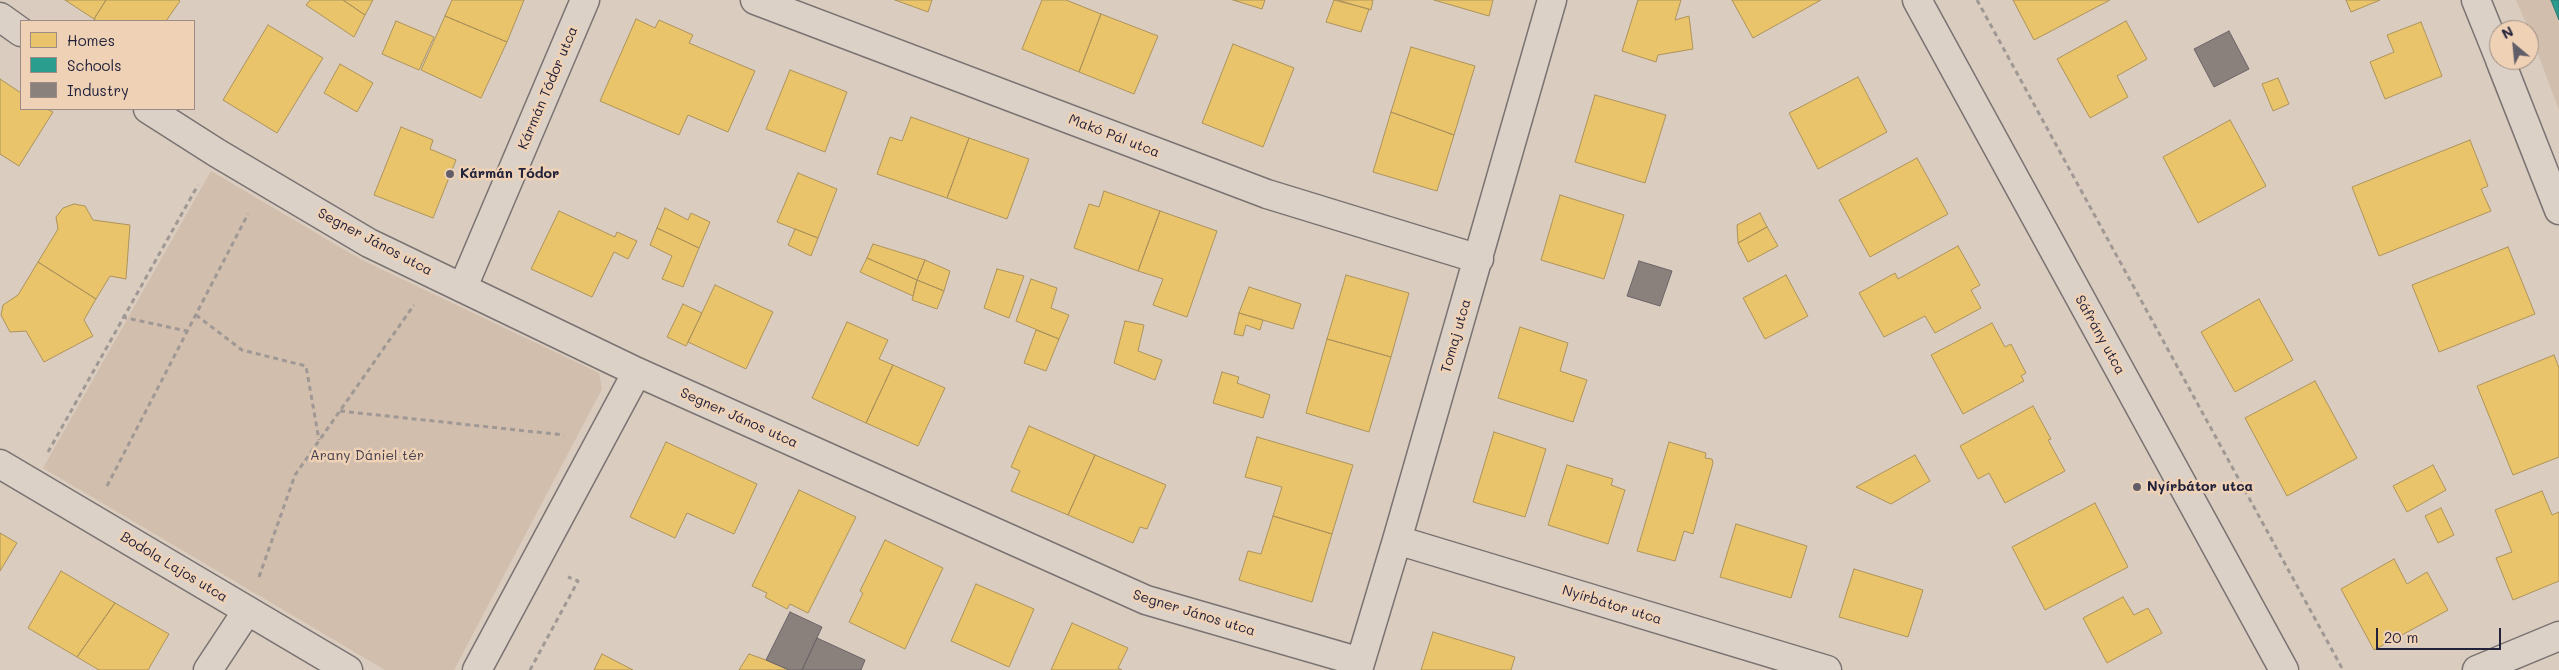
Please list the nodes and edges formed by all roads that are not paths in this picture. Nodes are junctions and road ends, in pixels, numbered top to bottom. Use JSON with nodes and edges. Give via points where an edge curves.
{"nodes":[{"id":1,"x":585,"y":0,"type":"edge"},
{"id":2,"x":755,"y":0,"type":"edge"},
{"id":3,"x":1552,"y":0,"type":"edge"},
{"id":4,"x":1917,"y":0,"type":"edge"},
{"id":5,"x":2476,"y":0,"type":"edge"},
{"id":6,"x":0,"y":17,"type":"edge"},
{"id":7,"x":20,"y":31,"type":"edge"},
{"id":8,"x":2489,"y":32,"type":"edge"},
{"id":9,"x":2504,"y":70,"type":"edge"},
{"id":10,"x":150,"y":110,"type":"edge"},
{"id":11,"x":2559,"y":210,"type":"edge"},
{"id":12,"x":1479,"y":259,"type":"junction"},
{"id":13,"x":463,"y":287,"type":"junction"},
{"id":14,"x":638,"y":372,"type":"junction"},
{"id":15,"x":0,"y":464,"type":"edge"},
{"id":16,"x":1398,"y":540,"type":"junction"},
{"id":17,"x":247,"y":611,"type":"junction"},
{"id":18,"x":2559,"y":636,"type":"edge"},
{"id":19,"x":1359,"y":666,"type":"edge"},
{"id":20,"x":208,"y":670,"type":"edge"},
{"id":21,"x":348,"y":670,"type":"edge"},
{"id":22,"x":477,"y":670,"type":"edge"},
{"id":23,"x":1827,"y":670,"type":"edge"},
{"id":24,"x":2284,"y":670,"type":"edge"},
{"id":25,"x":2478,"y":670,"type":"edge"}],
"edges":[{"from":1,"to":13,"type":"street","name":"Kármán Tódor utca"},
{"from":2,"to":12,"type":"street","name":"Makó Pál utca","via":[[1267,194]]},
{"from":3,"to":12,"type":"street","name":"Tomaj utca"},
{"from":4,"to":24,"type":"street","name":"Sáfrány utca"},
{"from":5,"to":8,"type":"street"},
{"from":6,"to":7,"type":"street"},
{"from":9,"to":11,"type":"street"},
{"from":10,"to":13,"type":"street","name":"Segner János utca","via":[[369,243]]},
{"from":12,"to":16,"type":"street","name":"Tomaj utca"},
{"from":13,"to":14,"type":"street","name":"Segner János utca"},
{"from":14,"to":19,"type":"street","name":"Segner János utca","via":[[1146,600]]},
{"from":14,"to":22,"type":"street"},
{"from":15,"to":17,"type":"street","name":"Bodola Lajos utca"},
{"from":16,"to":19,"type":"street","name":"Tomaj utca"},
{"from":16,"to":23,"type":"street","name":"Nyírbátor utca"},
{"from":17,"to":20,"type":"street"},
{"from":17,"to":21,"type":"street","name":"Bodola Lajos utca"},
{"from":18,"to":25,"type":"street"}]}
